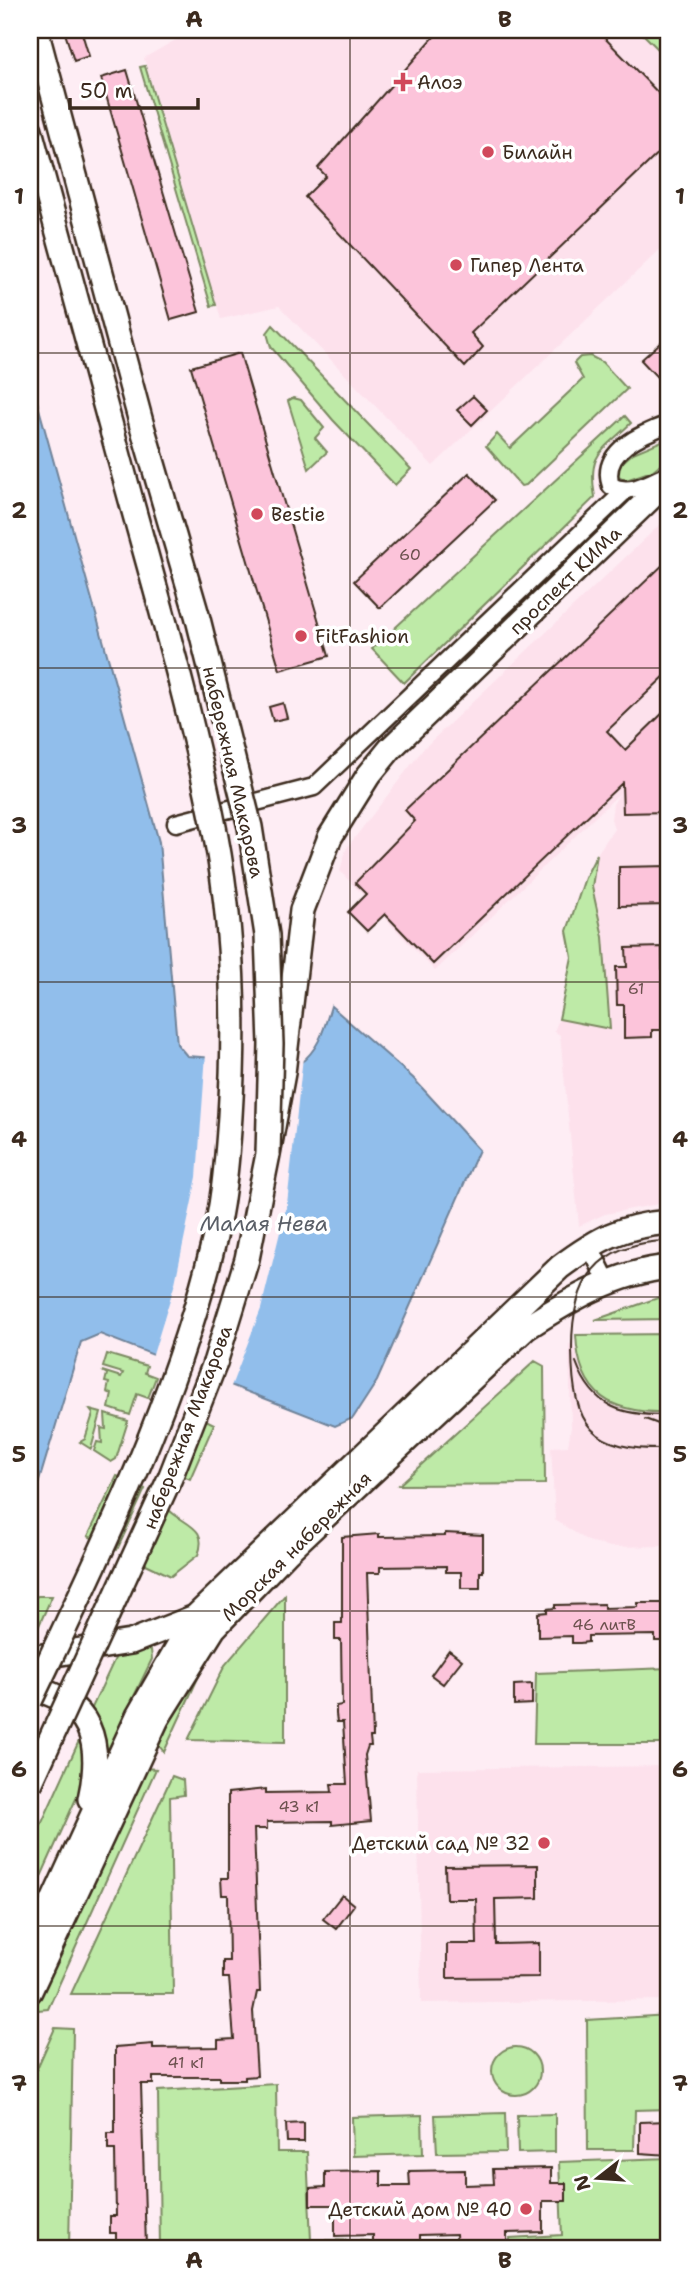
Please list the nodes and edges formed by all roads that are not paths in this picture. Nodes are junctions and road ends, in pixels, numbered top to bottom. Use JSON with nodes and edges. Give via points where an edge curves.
{"nodes":[{"id":1,"x":36,"y":30,"type":"edge"},
{"id":2,"x":30,"y":130,"type":"edge"},
{"id":3,"x":669,"y":424,"type":"edge"},
{"id":4,"x":669,"y":474,"type":"edge"},
{"id":5,"x":669,"y":480,"type":"edge"},
{"id":6,"x":626,"y":490,"type":"junction"},
{"id":7,"x":176,"y":823,"type":"dead end"},
{"id":8,"x":268,"y":1154,"type":"junction"},
{"id":9,"x":669,"y":1222,"type":"edge"},
{"id":10,"x":589,"y":1245,"type":"junction"},
{"id":11,"x":669,"y":1267,"type":"edge"},
{"id":12,"x":608,"y":1283,"type":"junction"},
{"id":13,"x":195,"y":1617,"type":"junction"},
{"id":14,"x":30,"y":1658,"type":"edge"},
{"id":15,"x":30,"y":1688,"type":"edge"},
{"id":16,"x":30,"y":1701,"type":"edge"},
{"id":17,"x":30,"y":1784,"type":"edge"},
{"id":18,"x":83,"y":1835,"type":"junction"},
{"id":19,"x":30,"y":1951,"type":"edge"},
{"id":20,"x":30,"y":1991,"type":"edge"}],
"edges":[{"from":1,"to":8,"type":"main road","name":"набережная Макарова","bridge":true,"via":[[197,615],[250,827],[267,935],[271,1044]]},
{"from":2,"to":16,"type":"main road","name":"набережная Макарова","bridge":true,"via":[[164,624],[215,834],[229,938],[234,1047],[227,1155],[212,1250],[184,1350],[139,1465]]},
{"from":3,"to":6,"type":"street","via":[[636,438],[610,463],[611,486]]},
{"from":4,"to":6,"type":"street"},
{"from":5,"to":8,"type":"main road","name":"проспект КИМа","bridge":true,"via":[[460,679],[368,776],[330,837],[302,910],[283,1073]]},
{"from":6,"to":7,"type":"street","via":[[314,787]]},
{"from":8,"to":17,"type":"main road","name":"набережная Макарова","bridge":true,"via":[[247,1259],[215,1363],[170,1478]]},
{"from":9,"to":10,"type":"main road","name":"Морская набережная","via":[[619,1230]]},
{"from":10,"to":12,"type":"street"},
{"from":10,"to":13,"type":"main road","name":"Морская набережная","via":[[560,1267]]},
{"from":11,"to":12,"type":"main road","name":"Морская набережная"},
{"from":12,"to":20,"type":"main road","name":"Морская набережная","via":[[558,1307],[497,1352],[272,1566],[214,1628],[157,1719]]},
{"from":13,"to":14,"type":"main road","via":[[131,1642]]},
{"from":13,"to":18,"type":"main road","name":"Морская набережная","via":[[138,1716]]},
{"from":15,"to":18,"type":"main road","via":[[73,1705],[94,1740],[96,1773]]},
{"from":18,"to":19,"type":"main road","name":"Морская набережная"}]}
